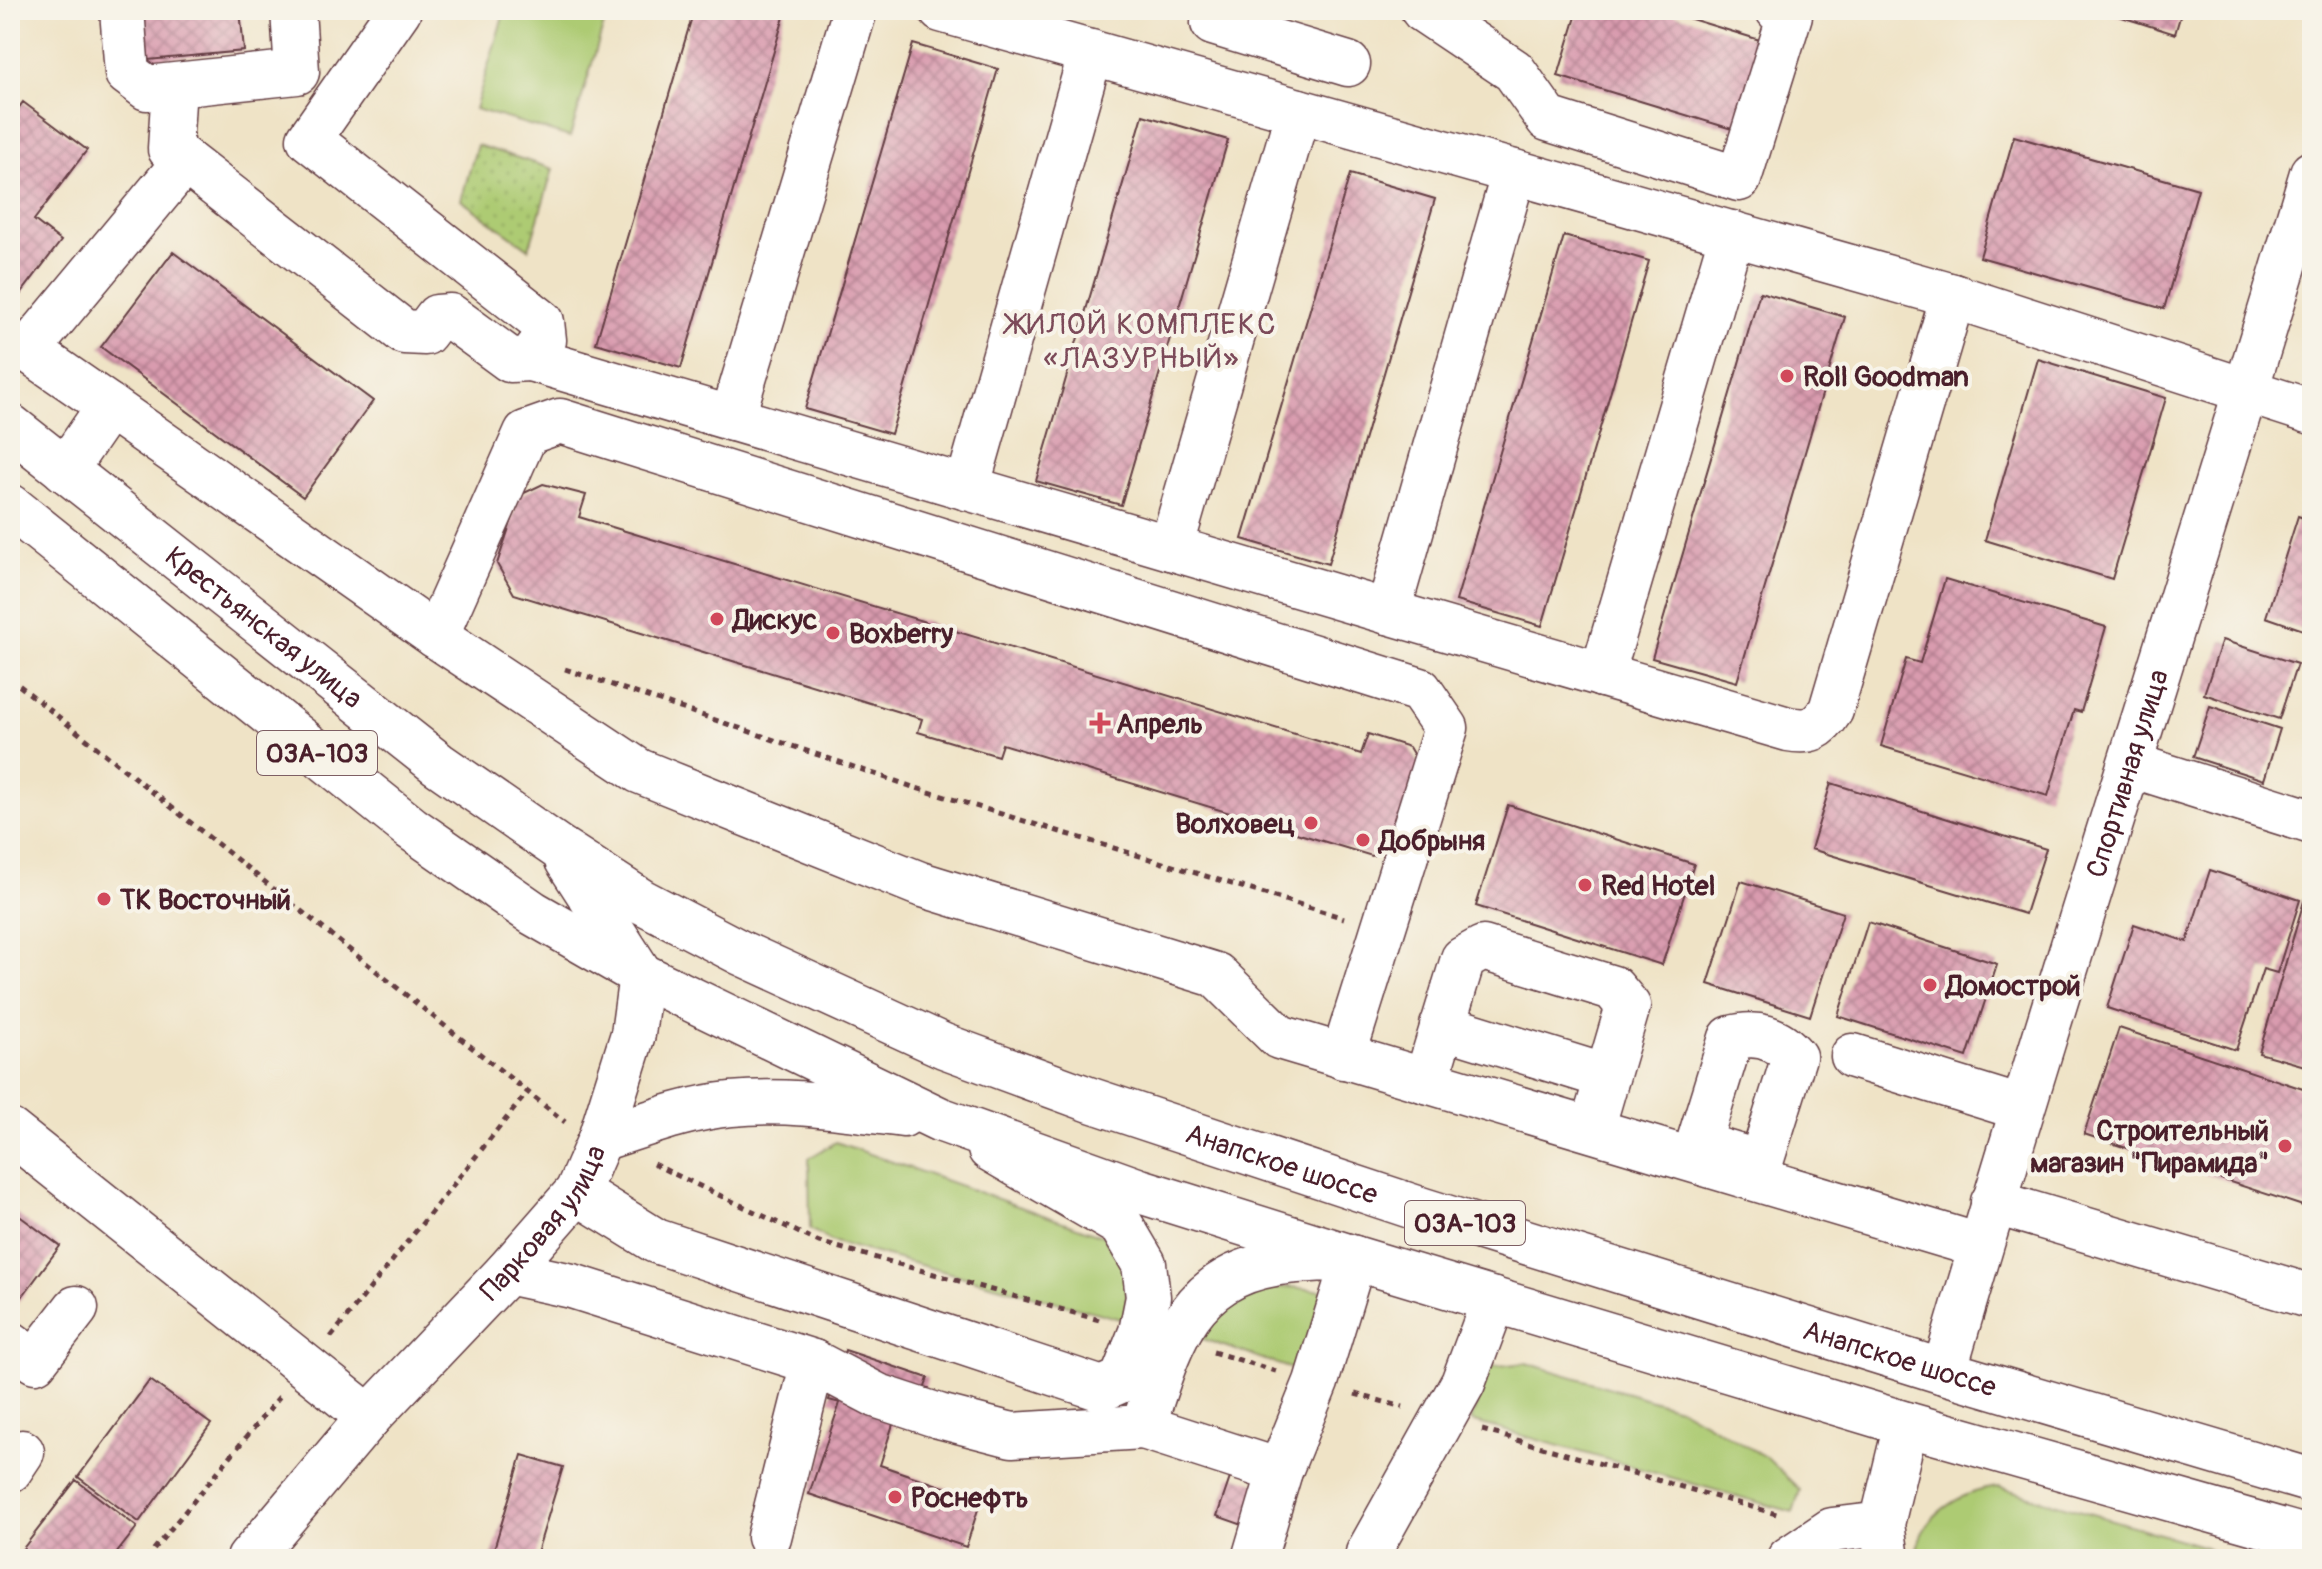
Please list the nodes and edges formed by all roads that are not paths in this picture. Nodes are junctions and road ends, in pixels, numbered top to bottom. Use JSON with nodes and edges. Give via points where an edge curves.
{"nodes":[{"id":1,"x":122,"y":10,"type":"edge"},
{"id":2,"x":293,"y":10,"type":"edge"},
{"id":3,"x":399,"y":10,"type":"edge"},
{"id":4,"x":855,"y":10,"type":"edge"},
{"id":5,"x":941,"y":10,"type":"edge"},
{"id":6,"x":1217,"y":10,"type":"edge"},
{"id":7,"x":1423,"y":10,"type":"edge"},
{"id":8,"x":1778,"y":10,"type":"edge"},
{"id":9,"x":1091,"y":52,"type":"junction"},
{"id":10,"x":1348,"y":64,"type":"dead end"},
{"id":11,"x":297,"y":72,"type":"junction"},
{"id":12,"x":174,"y":86,"type":"junction"},
{"id":13,"x":346,"y":86,"type":"junction"},
{"id":14,"x":1298,"y":111,"type":"junction"},
{"id":15,"x":185,"y":161,"type":"junction"},
{"id":16,"x":1514,"y":172,"type":"junction"},
{"id":17,"x":2312,"y":173,"type":"edge"},
{"id":18,"x":1732,"y":233,"type":"junction"},
{"id":19,"x":1953,"y":296,"type":"junction"},
{"id":20,"x":19,"y":344,"type":"edge"},
{"id":21,"x":530,"y":359,"type":"junction"},
{"id":22,"x":2247,"y":391,"type":"junction"},
{"id":23,"x":109,"y":406,"type":"junction"},
{"id":24,"x":2312,"y":412,"type":"edge"},
{"id":25,"x":732,"y":419,"type":"junction"},
{"id":26,"x":10,"y":426,"type":"edge"},
{"id":27,"x":65,"y":470,"type":"junction"},
{"id":28,"x":967,"y":488,"type":"junction"},
{"id":29,"x":10,"y":506,"type":"edge"},
{"id":30,"x":1171,"y":548,"type":"junction"},
{"id":31,"x":1388,"y":612,"type":"junction"},
{"id":32,"x":436,"y":636,"type":"junction"},
{"id":33,"x":1602,"y":675,"type":"junction"},
{"id":34,"x":2131,"y":765,"type":"junction"},
{"id":35,"x":2312,"y":822,"type":"edge"},
{"id":36,"x":559,"y":848,"type":"junction"},
{"id":37,"x":641,"y":901,"type":"joint"},
{"id":38,"x":641,"y":975,"type":"junction"},
{"id":39,"x":1442,"y":1026,"type":"junction"},
{"id":40,"x":1853,"y":1056,"type":"dead end"},
{"id":41,"x":1343,"y":1057,"type":"junction"},
{"id":42,"x":1607,"y":1077,"type":"junction"},
{"id":43,"x":1426,"y":1081,"type":"junction"},
{"id":44,"x":2021,"y":1108,"type":"junction"},
{"id":45,"x":939,"y":1119,"type":"junction"},
{"id":46,"x":1592,"y":1129,"type":"junction"},
{"id":47,"x":10,"y":1131,"type":"edge"},
{"id":48,"x":600,"y":1139,"type":"junction"},
{"id":49,"x":577,"y":1192,"type":"junction"},
{"id":50,"x":1993,"y":1202,"type":"junction"},
{"id":51,"x":1980,"y":1246,"type":"junction"},
{"id":52,"x":1354,"y":1258,"type":"junction"},
{"id":53,"x":507,"y":1272,"type":"junction"},
{"id":54,"x":2312,"y":1297,"type":"edge"},
{"id":55,"x":1494,"y":1300,"type":"junction"},
{"id":56,"x":76,"y":1308,"type":"dead end"},
{"id":57,"x":1157,"y":1336,"type":"junction"},
{"id":58,"x":10,"y":1343,"type":"edge"},
{"id":59,"x":813,"y":1362,"type":"junction"},
{"id":60,"x":1944,"y":1372,"type":"junction"},
{"id":61,"x":369,"y":1417,"type":"junction"},
{"id":62,"x":1906,"y":1424,"type":"junction"},
{"id":63,"x":1143,"y":1427,"type":"junction"},
{"id":64,"x":1280,"y":1471,"type":"junction"},
{"id":65,"x":2312,"y":1481,"type":"edge"},
{"id":66,"x":769,"y":1537,"type":"dead end"},
{"id":67,"x":1884,"y":1541,"type":"edge"},
{"id":68,"x":2299,"y":1544,"type":"edge"},
{"id":69,"x":1365,"y":1557,"type":"edge"},
{"id":70,"x":249,"y":1559,"type":"edge"},
{"id":71,"x":1254,"y":1559,"type":"edge"},
{"id":72,"x":1789,"y":1559,"type":"edge"}],
"edges":[{"from":1,"to":12,"type":"main road","via":[[127,73],[147,88]]},
{"from":2,"to":11,"type":"main road"},
{"from":3,"to":13,"type":"main road"},
{"from":4,"to":25,"type":"main road"},
{"from":5,"to":9,"type":"main road"},
{"from":6,"to":10,"type":"main road","via":[[1213,23]]},
{"from":7,"to":8,"type":"main road","via":[[1514,71],[1548,119],[1739,179],[1790,15]]},
{"from":9,"to":14,"type":"main road"},
{"from":9,"to":28,"type":"main road"},
{"from":11,"to":12,"type":"main road"},
{"from":11,"to":13,"type":"main road","via":[[321,71]]},
{"from":12,"to":15,"type":"main road","via":[[170,149]]},
{"from":13,"to":21,"type":"main road","via":[[309,139],[542,322],[544,340]]},
{"from":14,"to":16,"type":"main road"},
{"from":14,"to":30,"type":"main road"},
{"from":15,"to":20,"type":"main road"},
{"from":15,"to":21,"type":"main road","via":[[404,332],[425,333],[437,317],[450,316],[510,360]]},
{"from":16,"to":18,"type":"main road"},
{"from":16,"to":31,"type":"main road"},
{"from":17,"to":22,"type":"main road","name":"Спортивная улица"},
{"from":18,"to":19,"type":"main road"},
{"from":18,"to":33,"type":"main road"},
{"from":19,"to":22,"type":"main road"},
{"from":19,"to":33,"type":"main road","via":[[1831,710],[1821,725],[1805,732],[1788,729]]},
{"from":20,"to":23,"type":"main road"},
{"from":21,"to":25,"type":"main road"},
{"from":22,"to":24,"type":"main road"},
{"from":22,"to":34,"type":"main road","name":"Спортивная улица"},
{"from":23,"to":27,"type":"main road"},
{"from":23,"to":32,"type":"main road"},
{"from":25,"to":28,"type":"main road"},
{"from":26,"to":27,"type":"main road","name":"Крестьянская улица","number":"03А-103"},
{"from":27,"to":36,"type":"main road","name":"Крестьянская улица","number":"03А-103","via":[[438,764]]},
{"from":28,"to":30,"type":"main road"},
{"from":29,"to":38,"type":"main road","number":"03А-103","via":[[411,828],[533,913]]},
{"from":30,"to":31,"type":"main road"},
{"from":31,"to":33,"type":"main road"},
{"from":32,"to":41,"type":"main road","via":[[639,771],[920,884],[1216,975],[1279,1037]]},
{"from":32,"to":41,"type":"main road","via":[[526,433],[560,421],[1420,690],[1446,728]]},
{"from":34,"to":35,"type":"main road"},
{"from":34,"to":44,"type":"main road","name":"Спортивная улица"},
{"from":36,"to":37,"type":"main road","name":"Крестьянская улица","number":"03А-103"},
{"from":36,"to":38,"type":"main road"},
{"from":37,"to":60,"type":"main road","name":"Анапское шоссе","number":"03А-103","via":[[944,1046],[1062,1090],[1423,1210]]},
{"from":38,"to":45,"type":"main road","number":"03А-103"},
{"from":38,"to":48,"type":"main road","via":[[633,1034]]},
{"from":39,"to":42,"type":"main road"},
{"from":39,"to":42,"type":"main road","via":[[1463,959],[1483,948],[1613,988],[1628,1006]]},
{"from":39,"to":43,"type":"main road"},
{"from":40,"to":44,"type":"main road"},
{"from":41,"to":43,"type":"main road"},
{"from":42,"to":46,"type":"main road"},
{"from":43,"to":46,"type":"main road"},
{"from":44,"to":50,"type":"main road","name":"Спортивная улица"},
{"from":45,"to":48,"type":"main road","name":"Парковая улица","via":[[782,1101],[728,1104]]},
{"from":45,"to":52,"type":"main road","number":"03А-103","via":[[1140,1191]]},
{"from":45,"to":57,"type":"main road","via":[[1121,1225],[1144,1264]]},
{"from":46,"to":51,"type":"main road","via":[[1759,1171]]},
{"from":47,"to":61,"type":"main road"},
{"from":48,"to":49,"type":"main road","name":"Парковая улица"},
{"from":49,"to":53,"type":"main road","name":"Парковая улица"},
{"from":49,"to":57,"type":"main road","via":[[656,1241],[1102,1389],[1122,1380]]},
{"from":50,"to":51,"type":"main road","name":"Спортивная улица"},
{"from":50,"to":54,"type":"main road"},
{"from":51,"to":60,"type":"main road","name":"Спортивная улица"},
{"from":52,"to":55,"type":"main road","number":"03А-103"},
{"from":52,"to":57,"type":"main road","via":[[1272,1264],[1227,1279]]},
{"from":52,"to":64,"type":"main road","via":[[1316,1382]]},
{"from":53,"to":59,"type":"main road","via":[[572,1286]]},
{"from":53,"to":61,"type":"main road","name":"Парковая улица"},
{"from":55,"to":62,"type":"main road","number":"03А-103"},
{"from":55,"to":69,"type":"main road","via":[[1463,1383]]},
{"from":56,"to":58,"type":"main road","via":[[35,1361]]},
{"from":57,"to":63,"type":"main road"},
{"from":59,"to":63,"type":"main road","via":[[878,1396],[1012,1435]]},
{"from":59,"to":66,"type":"main road"},
{"from":60,"to":65,"type":"main road","name":"Анапское шоссе","number":"03А-103"},
{"from":61,"to":70,"type":"main road","name":"Парковая улица"},
{"from":62,"to":67,"type":"main road"},
{"from":62,"to":68,"type":"main road","number":"03А-103"},
{"from":63,"to":64,"type":"main road"},
{"from":64,"to":71,"type":"main road"},
{"from":67,"to":72,"type":"main road","via":[[1832,1530]]}]}
